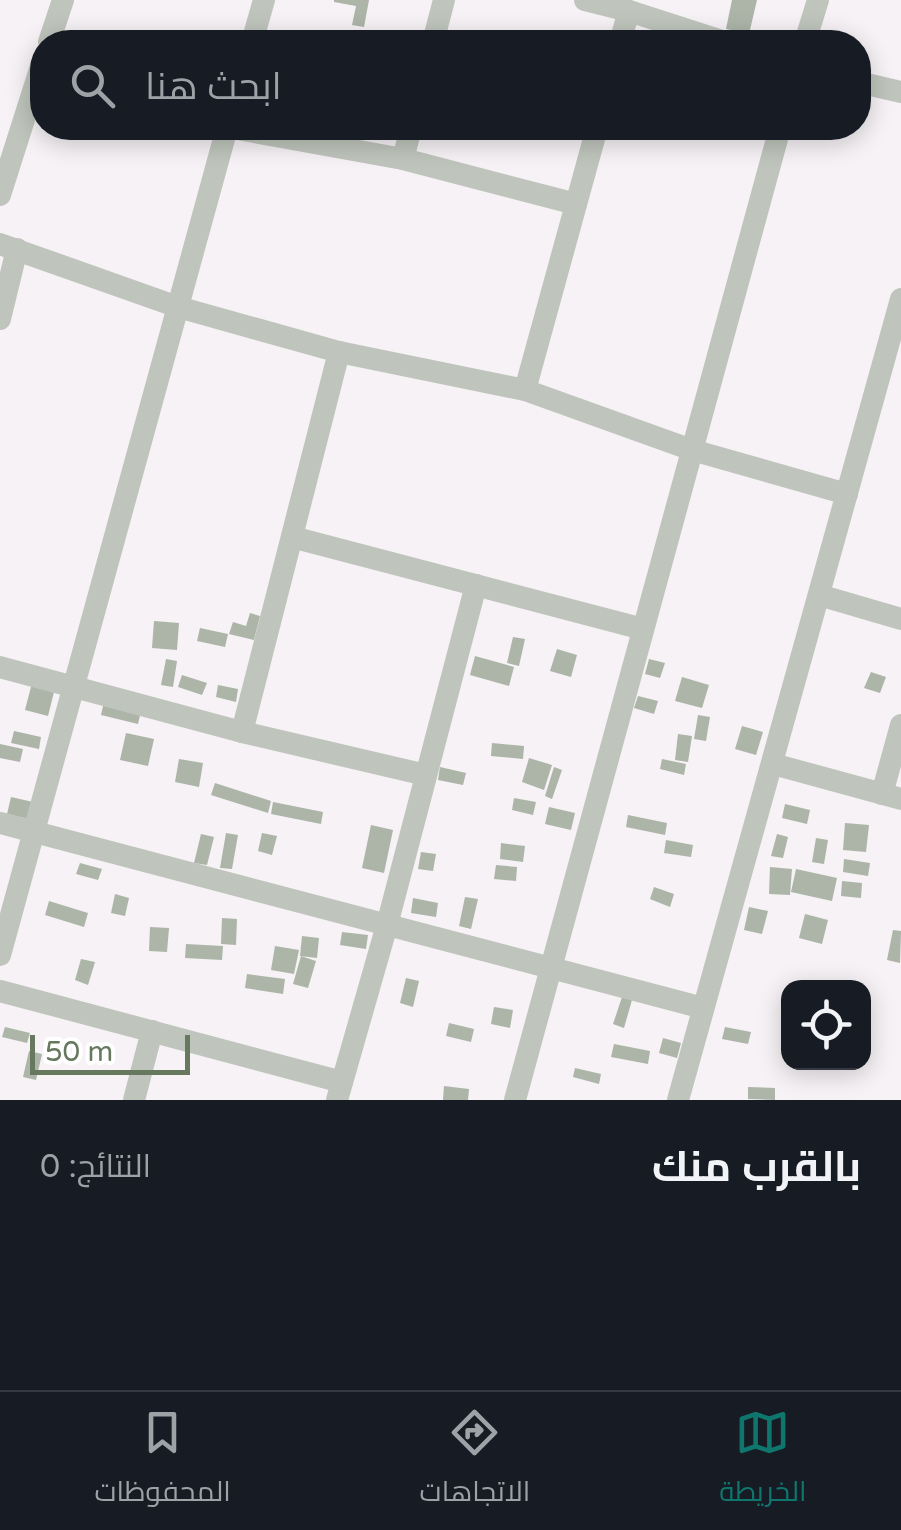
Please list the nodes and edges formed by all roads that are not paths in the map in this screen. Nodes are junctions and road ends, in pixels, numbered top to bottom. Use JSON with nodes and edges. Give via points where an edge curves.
{"nodes":[{"id":1,"x":63,"y":0,"type":"edge"},
{"id":2,"x":264,"y":0,"type":"edge"},
{"id":3,"x":444,"y":0,"type":"edge"},
{"id":4,"x":585,"y":0,"type":"edge"},
{"id":5,"x":818,"y":0,"type":"edge"},
{"id":6,"x":629,"y":11,"type":"junction"},
{"id":7,"x":53,"y":30,"type":"edge"},
{"id":8,"x":255,"y":30,"type":"edge"},
{"id":9,"x":436,"y":30,"type":"edge"},
{"id":10,"x":623,"y":30,"type":"edge"},
{"id":11,"x":688,"y":30,"type":"edge"},
{"id":12,"x":809,"y":30,"type":"edge"},
{"id":13,"x":871,"y":85,"type":"edge"},
{"id":14,"x":901,"y":92,"type":"edge"},
{"id":15,"x":30,"y":101,"type":"edge"},
{"id":16,"x":227,"y":140,"type":"edge"},
{"id":17,"x":297,"y":140,"type":"edge"},
{"id":18,"x":408,"y":140,"type":"edge"},
{"id":19,"x":594,"y":140,"type":"edge"},
{"id":20,"x":777,"y":140,"type":"edge"},
{"id":21,"x":403,"y":159,"type":"junction"},
{"id":22,"x":0,"y":195,"type":"edge"},
{"id":23,"x":576,"y":204,"type":"junction"},
{"id":24,"x":9,"y":247,"type":"edge"},
{"id":25,"x":901,"y":299,"type":"edge"},
{"id":26,"x":178,"y":308,"type":"junction"},
{"id":27,"x":0,"y":319,"type":"edge"},
{"id":28,"x":339,"y":352,"type":"junction"},
{"id":29,"x":526,"y":390,"type":"junction"},
{"id":30,"x":692,"y":450,"type":"junction"},
{"id":31,"x":848,"y":494,"type":"junction"},
{"id":32,"x":292,"y":537,"type":"junction"},
{"id":33,"x":476,"y":585,"type":"junction"},
{"id":34,"x":819,"y":596,"type":"junction"},
{"id":35,"x":901,"y":620,"type":"edge"},
{"id":36,"x":643,"y":629,"type":"junction"},
{"id":37,"x":0,"y":666,"type":"edge"},
{"id":38,"x":74,"y":686,"type":"junction"},
{"id":39,"x":901,"y":725,"type":"edge"},
{"id":40,"x":242,"y":732,"type":"junction"},
{"id":41,"x":773,"y":764,"type":"junction"},
{"id":42,"x":426,"y":775,"type":"junction"},
{"id":43,"x":892,"y":797,"type":"edge"},
{"id":44,"x":0,"y":823,"type":"edge"},
{"id":45,"x":32,"y":832,"type":"junction"},
{"id":46,"x":386,"y":925,"type":"junction"},
{"id":47,"x":0,"y":955,"type":"edge"},
{"id":48,"x":553,"y":968,"type":"junction"},
{"id":49,"x":0,"y":991,"type":"edge"},
{"id":50,"x":703,"y":1008,"type":"junction"},
{"id":51,"x":152,"y":1032,"type":"junction"},
{"id":52,"x":340,"y":1091,"type":"edge"},
{"id":53,"x":134,"y":1100,"type":"edge"},
{"id":54,"x":516,"y":1100,"type":"edge"},
{"id":55,"x":678,"y":1100,"type":"edge"}],
"edges":[{"from":1,"to":7,"type":"street"},
{"from":2,"to":8,"type":"street"},
{"from":3,"to":9,"type":"street"},
{"from":4,"to":6,"type":"street"},
{"from":5,"to":12,"type":"street"},
{"from":6,"to":10,"type":"street"},
{"from":6,"to":11,"type":"street"},
{"from":13,"to":14,"type":"street"},
{"from":15,"to":22,"type":"street"},
{"from":16,"to":26,"type":"street"},
{"from":17,"to":21,"type":"street"},
{"from":18,"to":21,"type":"street"},
{"from":19,"to":23,"type":"street"},
{"from":20,"to":30,"type":"street"},
{"from":21,"to":23,"type":"street"},
{"from":23,"to":29,"type":"street"},
{"from":24,"to":26,"type":"street"},
{"from":24,"to":27,"type":"street"},
{"from":25,"to":31,"type":"street"},
{"from":26,"to":28,"type":"street"},
{"from":26,"to":38,"type":"street"},
{"from":28,"to":29,"type":"street"},
{"from":28,"to":32,"type":"street"},
{"from":29,"to":30,"type":"street"},
{"from":30,"to":31,"type":"street"},
{"from":30,"to":36,"type":"street"},
{"from":31,"to":34,"type":"street"},
{"from":32,"to":33,"type":"street"},
{"from":32,"to":40,"type":"street"},
{"from":33,"to":36,"type":"street"},
{"from":33,"to":42,"type":"street"},
{"from":34,"to":35,"type":"street"},
{"from":34,"to":41,"type":"street"},
{"from":36,"to":48,"type":"street"},
{"from":37,"to":38,"type":"street"},
{"from":38,"to":40,"type":"street"},
{"from":38,"to":45,"type":"street"},
{"from":39,"to":43,"type":"street"},
{"from":40,"to":42,"type":"street"},
{"from":41,"to":43,"type":"street"},
{"from":41,"to":50,"type":"street"},
{"from":42,"to":46,"type":"street"},
{"from":44,"to":45,"type":"street"},
{"from":45,"to":46,"type":"street"},
{"from":45,"to":47,"type":"street"},
{"from":46,"to":48,"type":"street"},
{"from":46,"to":52,"type":"street"},
{"from":48,"to":50,"type":"street"},
{"from":48,"to":54,"type":"street"},
{"from":49,"to":51,"type":"street"},
{"from":50,"to":55,"type":"street"},
{"from":51,"to":52,"type":"street"},
{"from":51,"to":53,"type":"street"}]}
